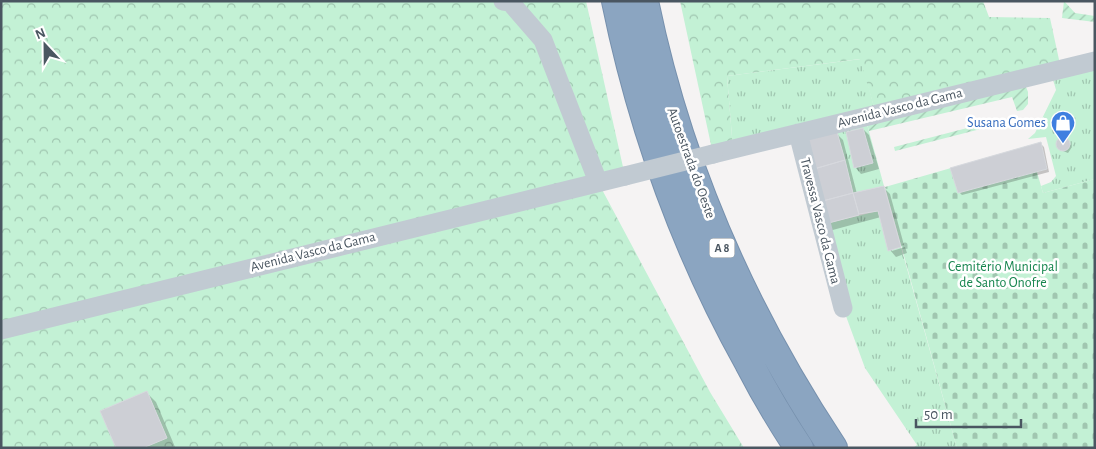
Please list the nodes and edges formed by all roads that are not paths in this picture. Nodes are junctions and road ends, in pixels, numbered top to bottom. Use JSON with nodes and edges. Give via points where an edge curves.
{"nodes":[{"id":1,"x":503,"y":1,"type":"edge"},
{"id":2,"x":616,"y":1,"type":"edge"},
{"id":3,"x":644,"y":1,"type":"edge"},
{"id":4,"x":1092,"y":62,"type":"edge"},
{"id":5,"x":798,"y":133,"type":"junction"},
{"id":6,"x":598,"y":182,"type":"junction"},
{"id":7,"x":843,"y":308,"type":"dead end"},
{"id":8,"x":1,"y":330,"type":"edge"},
{"id":9,"x":799,"y":448,"type":"edge"},
{"id":10,"x":833,"y":448,"type":"edge"}],
"edges":[{"from":1,"to":6,"type":"street","via":[[510,2],[543,40]]},
{"from":2,"to":9,"type":"highway","name":"Autoestrada do Oeste","number":"A 8","via":[[635,86],[689,239],[736,340]]},
{"from":3,"to":10,"type":"highway","name":"Autoestrada do Oeste","number":"A 8","via":[[679,135],[721,245],[775,355]]},
{"from":4,"to":5,"type":"street","name":"Avenida Vasco da Gama"},
{"from":5,"to":6,"type":"street","name":"Avenida Vasco da Gama","bridge":true},
{"from":5,"to":7,"type":"street","name":"Travessa Vasco da Gama"},
{"from":6,"to":8,"type":"street","name":"Avenida Vasco da Gama"}]}
